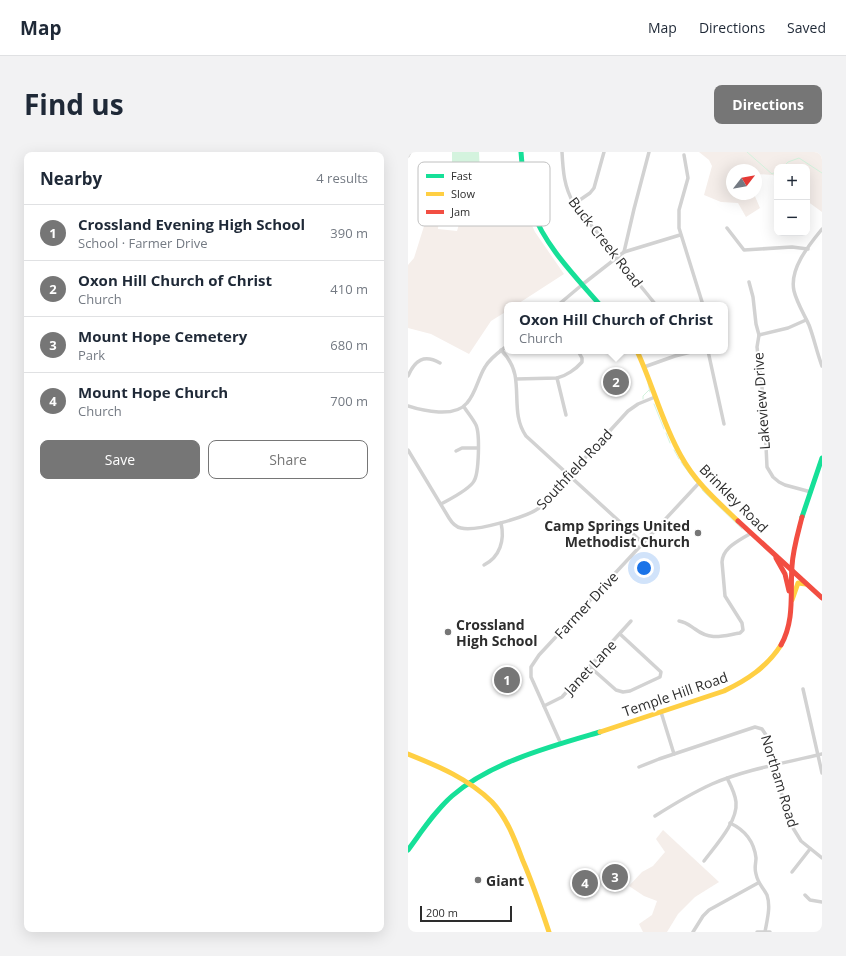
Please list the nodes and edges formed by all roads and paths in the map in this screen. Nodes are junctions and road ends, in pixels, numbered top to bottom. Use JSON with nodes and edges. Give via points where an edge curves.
{"nodes":[{"id":1,"x":410,"y":152,"type":"edge"},
{"id":2,"x":521,"y":152,"type":"edge"},
{"id":3,"x":562,"y":152,"type":"edge"},
{"id":4,"x":604,"y":152,"type":"edge"},
{"id":5,"x":649,"y":152,"type":"edge"},
{"id":6,"x":684,"y":155,"type":"dead end"},
{"id":7,"x":408,"y":156,"type":"edge"},
{"id":8,"x":522,"y":162,"type":"edge"},
{"id":9,"x":574,"y":204,"type":"junction"},
{"id":10,"x":538,"y":226,"type":"edge"},
{"id":11,"x":726,"y":228,"type":"dead end"},
{"id":12,"x":822,"y":229,"type":"edge"},
{"id":13,"x":680,"y":235,"type":"junction"},
{"id":14,"x":808,"y":249,"type":"junction"},
{"id":15,"x":624,"y":252,"type":"junction"},
{"id":16,"x":617,"y":257,"type":"junction"},
{"id":17,"x":749,"y":282,"type":"dead end"},
{"id":18,"x":583,"y":284,"type":"junction"},
{"id":19,"x":562,"y":302,"type":"edge"},
{"id":20,"x":598,"y":302,"type":"edge"},
{"id":21,"x":654,"y":302,"type":"edge"},
{"id":22,"x":702,"y":302,"type":"edge"},
{"id":23,"x":806,"y":320,"type":"junction"},
{"id":24,"x":759,"y":335,"type":"junction"},
{"id":25,"x":504,"y":348,"type":"edge"},
{"id":26,"x":501,"y":350,"type":"junction"},
{"id":27,"x":580,"y":354,"type":"edge"},
{"id":28,"x":638,"y":354,"type":"edge"},
{"id":29,"x":683,"y":354,"type":"edge"},
{"id":30,"x":709,"y":354,"type":"edge"},
{"id":31,"x":675,"y":356,"type":"joint"},
{"id":32,"x":440,"y":363,"type":"dead end"},
{"id":33,"x":644,"y":366,"type":"junction"},
{"id":34,"x":822,"y":366,"type":"edge"},
{"id":35,"x":408,"y":376,"type":"edge"},
{"id":36,"x":557,"y":378,"type":"junction"},
{"id":37,"x":516,"y":379,"type":"junction"},
{"id":38,"x":655,"y":397,"type":"junction"},
{"id":39,"x":408,"y":406,"type":"edge"},
{"id":40,"x":464,"y":407,"type":"junction"},
{"id":41,"x":566,"y":415,"type":"dead end"},
{"id":42,"x":724,"y":424,"type":"dead end"},
{"id":43,"x":478,"y":448,"type":"junction"},
{"id":44,"x":408,"y":450,"type":"edge"},
{"id":45,"x":456,"y":451,"type":"dead end"},
{"id":46,"x":822,"y":458,"type":"edge"},
{"id":47,"x":569,"y":475,"type":"junction"},
{"id":48,"x":699,"y":483,"type":"junction"},
{"id":49,"x":811,"y":492,"type":"junction"},
{"id":50,"x":441,"y":504,"type":"junction"},
{"id":51,"x":501,"y":523,"type":"junction"},
{"id":52,"x":751,"y":533,"type":"junction"},
{"id":53,"x":643,"y":543,"type":"junction"},
{"id":54,"x":772,"y":552,"type":"junction"},
{"id":55,"x":484,"y":565,"type":"dead end"},
{"id":56,"x":792,"y":570,"type":"junction"},
{"id":57,"x":807,"y":584,"type":"junction"},
{"id":58,"x":822,"y":598,"type":"edge"},
{"id":59,"x":791,"y":602,"type":"junction"},
{"id":60,"x":631,"y":621,"type":"dead end"},
{"id":61,"x":679,"y":621,"type":"dead end"},
{"id":62,"x":620,"y":634,"type":"junction"},
{"id":63,"x":590,"y":667,"type":"junction"},
{"id":64,"x":803,"y":689,"type":"dead end"},
{"id":65,"x":544,"y":706,"type":"junction"},
{"id":66,"x":661,"y":712,"type":"junction"},
{"id":67,"x":562,"y":744,"type":"junction"},
{"id":68,"x":408,"y":754,"type":"edge"},
{"id":69,"x":674,"y":754,"type":"junction"},
{"id":70,"x":820,"y":754,"type":"edge"},
{"id":71,"x":774,"y":765,"type":"junction"},
{"id":72,"x":638,"y":767,"type":"dead end"},
{"id":73,"x":822,"y":773,"type":"edge"},
{"id":74,"x":727,"y":778,"type":"junction"},
{"id":75,"x":469,"y":784,"type":"junction"},
{"id":76,"x":655,"y":816,"type":"dead end"},
{"id":77,"x":730,"y":823,"type":"junction"},
{"id":78,"x":810,"y":849,"type":"junction"},
{"id":79,"x":408,"y":850,"type":"edge"},
{"id":80,"x":822,"y":858,"type":"edge"},
{"id":81,"x":704,"y":861,"type":"dead end"},
{"id":82,"x":792,"y":872,"type":"dead end"},
{"id":83,"x":758,"y":883,"type":"junction"},
{"id":84,"x":805,"y":895,"type":"dead end"},
{"id":85,"x":822,"y":902,"type":"edge"},
{"id":86,"x":549,"y":932,"type":"edge"},
{"id":87,"x":693,"y":932,"type":"edge"},
{"id":88,"x":757,"y":932,"type":"edge"},
{"id":89,"x":765,"y":932,"type":"edge"},
{"id":90,"x":770,"y":932,"type":"edge"}],
"edges":[{"from":1,"to":7,"type":"street"},
{"from":2,"to":8,"type":"main road"},
{"from":3,"to":9,"type":"street","name":"Buck Creek Road","via":[[565,184]]},
{"from":4,"to":9,"type":"street","via":[[594,188]]},
{"from":5,"to":15,"type":"street"},
{"from":6,"to":13,"type":"street","via":[[688,178],[679,210]]},
{"from":9,"to":16,"type":"street","name":"Buck Creek Road"},
{"from":10,"to":18,"type":"main road","via":[[552,248]]},
{"from":11,"to":14,"type":"street","via":[[744,250],[792,247]]},
{"from":12,"to":14,"type":"street"},
{"from":13,"to":15,"type":"street"},
{"from":13,"to":22,"type":"street"},
{"from":14,"to":23,"type":"street","via":[[795,270],[793,283]]},
{"from":15,"to":16,"type":"street"},
{"from":16,"to":18,"type":"street"},
{"from":16,"to":21,"type":"street","name":"Buck Creek Road"},
{"from":17,"to":24,"type":"street","name":"Lakeview Drive"},
{"from":18,"to":19,"type":"street"},
{"from":18,"to":20,"type":"main road"},
{"from":23,"to":24,"type":"street","via":[[788,328]]},
{"from":23,"to":34,"type":"street"},
{"from":24,"to":49,"type":"street","name":"Lakeview Drive","via":[[757,347],[764,404],[767,467],[773,477],[785,485]]},
{"from":25,"to":26,"type":"street"},
{"from":26,"to":37,"type":"street","via":[[513,367]]},
{"from":26,"to":40,"type":"street","via":[[485,366]]},
{"from":27,"to":36,"type":"street","via":[[582,362],[572,371]]},
{"from":28,"to":33,"type":"main road","name":"Brinkley Road"},
{"from":29,"to":31,"type":"street"},
{"from":30,"to":42,"type":"street"},
{"from":31,"to":33,"type":"street"},
{"from":32,"to":35,"type":"street","via":[[431,359],[421,360],[414,365]]},
{"from":33,"to":38,"type":"main road","name":"Brinkley Road"},
{"from":36,"to":37,"type":"street"},
{"from":36,"to":41,"type":"street"},
{"from":37,"to":47,"type":"street","via":[[518,419],[523,432]]},
{"from":38,"to":47,"type":"street","name":"Southfield Road","via":[[633,407]]},
{"from":38,"to":48,"type":"main road","name":"Brinkley Road","via":[[675,446]]},
{"from":39,"to":40,"type":"street","via":[[441,412]]},
{"from":40,"to":43,"type":"street","via":[[475,422]]},
{"from":43,"to":45,"type":"street","via":[[462,448]]},
{"from":43,"to":50,"type":"street","via":[[477,474],[474,481]]},
{"from":44,"to":50,"type":"street","name":"Southfield Road"},
{"from":46,"to":49,"type":"main road","name":"Temple Hill Road"},
{"from":47,"to":51,"type":"street","name":"Southfield Road","via":[[536,511]]},
{"from":47,"to":53,"type":"street"},
{"from":48,"to":52,"type":"main road","name":"Brinkley Road"},
{"from":48,"to":53,"type":"street","name":"Farmer Drive"},
{"from":49,"to":56,"type":"main road","name":"Temple Hill Road","via":[[796,542]]},
{"from":50,"to":51,"type":"street","name":"Southfield Road","via":[[451,522],[459,528],[472,529]]},
{"from":51,"to":55,"type":"street","via":[[503,534],[500,548],[492,560]]},
{"from":52,"to":54,"type":"main road","name":"Brinkley Road"},
{"from":52,"to":61,"type":"street","via":[[726,550],[722,557],[725,596],[742,623],[743,630],[740,633],[712,638],[686,622]]},
{"from":53,"to":65,"type":"street","name":"Farmer Drive","via":[[533,664],[531,677]]},
{"from":54,"to":56,"type":"main road","name":"Brinkley Road"},
{"from":54,"to":59,"type":"main road","via":[[787,580]]},
{"from":56,"to":57,"type":"main road","name":"Brinkley Road"},
{"from":56,"to":59,"type":"main road","name":"Temple Hill Road"},
{"from":57,"to":58,"type":"main road","name":"Brinkley Road"},
{"from":57,"to":59,"type":"main road","via":[[798,583]]},
{"from":59,"to":66,"type":"main road","name":"Temple Hill Road","via":[[784,639],[758,672],[733,688]]},
{"from":60,"to":62,"type":"street","name":"Janet Lane"},
{"from":62,"to":63,"type":"street","name":"Janet Lane"},
{"from":62,"to":63,"type":"street","via":[[661,672],[660,677],[630,691],[619,691]]},
{"from":63,"to":65,"type":"street","name":"Janet Lane","via":[[562,697]]},
{"from":64,"to":70,"type":"street"},
{"from":65,"to":67,"type":"street","name":"Farmer Drive"},
{"from":66,"to":67,"type":"main road","name":"Temple Hill Road"},
{"from":66,"to":69,"type":"street"},
{"from":67,"to":75,"type":"main road","name":"Temple Hill Road","via":[[508,762]]},
{"from":68,"to":75,"type":"main road"},
{"from":69,"to":71,"type":"street","name":"Northam Road","via":[[757,727],[766,733]]},
{"from":69,"to":72,"type":"street","name":"Northam Road"},
{"from":70,"to":71,"type":"street"},
{"from":70,"to":73,"type":"street"},
{"from":71,"to":74,"type":"street"},
{"from":71,"to":78,"type":"street","name":"Northam Road","via":[[791,824],[798,837]]},
{"from":74,"to":76,"type":"street","via":[[692,793]]},
{"from":74,"to":77,"type":"street","via":[[736,802]]},
{"from":75,"to":79,"type":"main road","name":"Temple Hill Road","via":[[437,810]]},
{"from":75,"to":86,"type":"main road","via":[[492,802],[510,828]]},
{"from":77,"to":81,"type":"street"},
{"from":77,"to":83,"type":"street","via":[[743,830],[751,840]]},
{"from":78,"to":80,"type":"street","name":"Northam Road"},
{"from":78,"to":82,"type":"street"},
{"from":83,"to":87,"type":"street","via":[[709,910],[702,916]]},
{"from":83,"to":89,"type":"street","via":[[769,904]]},
{"from":84,"to":85,"type":"street","via":[[810,900]]},
{"from":88,"to":89,"type":"street"},
{"from":89,"to":90,"type":"street"}]}
